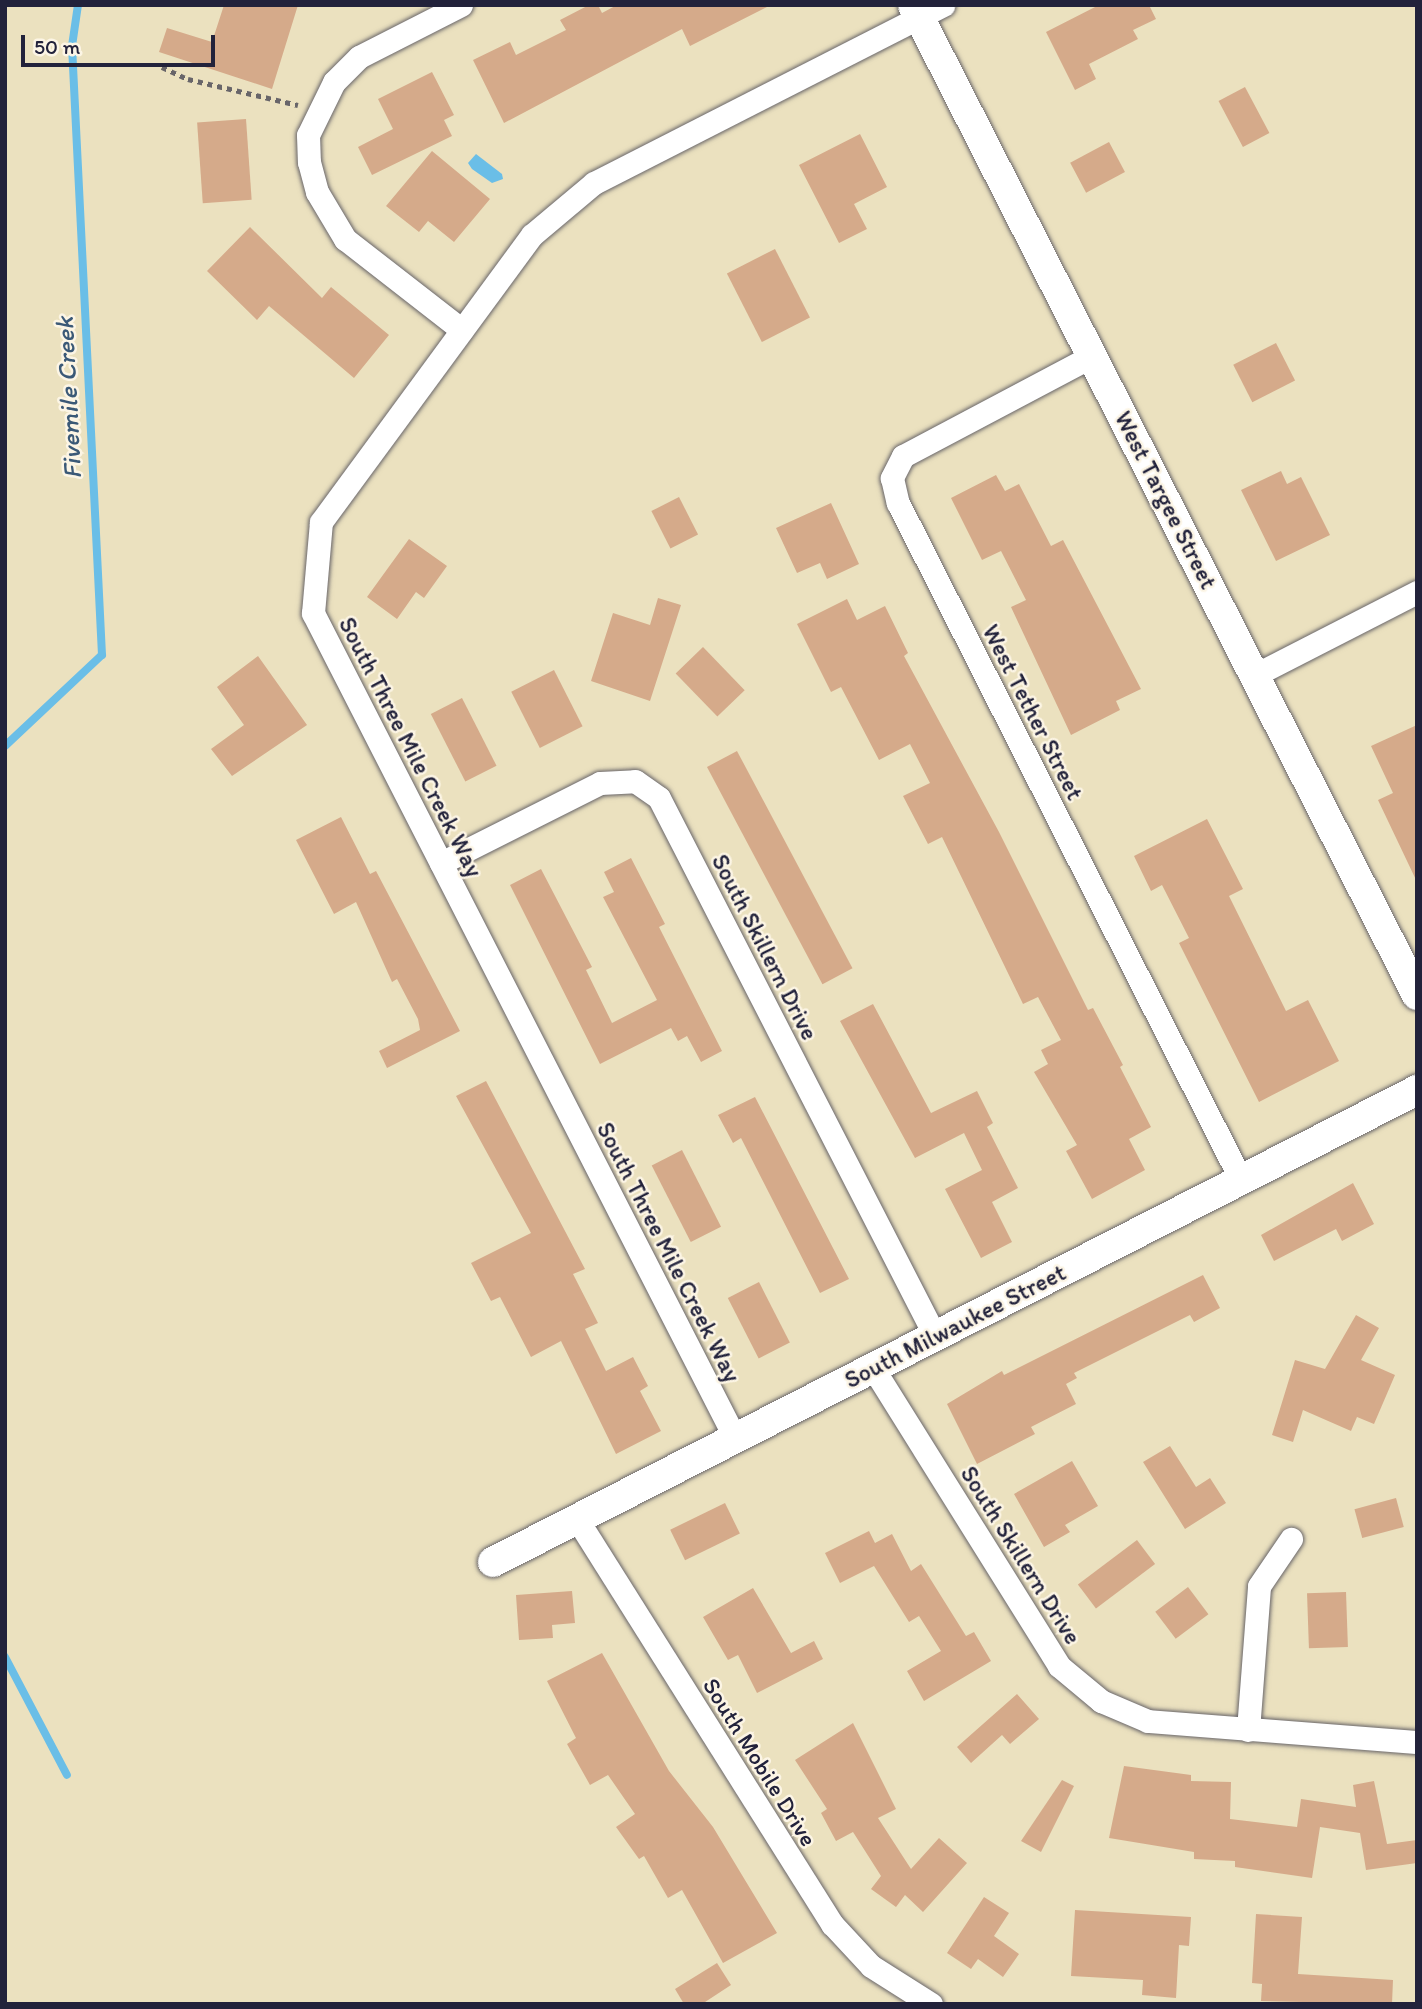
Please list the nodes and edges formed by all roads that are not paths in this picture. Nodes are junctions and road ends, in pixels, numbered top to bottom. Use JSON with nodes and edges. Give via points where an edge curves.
{"nodes":[{"id":1,"x":461,"y":5,"type":"edge"},
{"id":2,"x":925,"y":9,"type":"edge"},
{"id":3,"x":462,"y":330,"type":"junction"},
{"id":4,"x":1092,"y":356,"type":"junction"},
{"id":5,"x":1417,"y":592,"type":"edge"},
{"id":6,"x":1255,"y":675,"type":"junction"},
{"id":7,"x":440,"y":863,"type":"junction"},
{"id":8,"x":1417,"y":995,"type":"edge"},
{"id":9,"x":1417,"y":1090,"type":"edge"},
{"id":10,"x":1241,"y":1180,"type":"junction"},
{"id":11,"x":935,"y":1336,"type":"junction"},
{"id":12,"x":873,"y":1368,"type":"junction"},
{"id":13,"x":735,"y":1438,"type":"junction"},
{"id":14,"x":577,"y":1519,"type":"junction"},
{"id":15,"x":1291,"y":1539,"type":"dead end"},
{"id":16,"x":493,"y":1562,"type":"dead end"},
{"id":17,"x":1248,"y":1730,"type":"junction"},
{"id":18,"x":1417,"y":1742,"type":"edge"},
{"id":19,"x":930,"y":2004,"type":"edge"}],
"edges":[{"from":1,"to":3,"type":"street","via":[[359,58],[334,82],[308,135],[317,192],[345,239]]},
{"from":2,"to":3,"type":"street","name":"South Three Mile Creek Way","via":[[594,183],[532,235]]},
{"from":2,"to":4,"type":"street","name":"West Targee Street"},
{"from":3,"to":7,"type":"street","name":"South Three Mile Creek Way","via":[[321,522],[313,613]]},
{"from":4,"to":6,"type":"street","name":"West Targee Street"},
{"from":4,"to":10,"type":"street","name":"West Tether Street","via":[[903,456],[892,478],[904,515]]},
{"from":5,"to":6,"type":"street"},
{"from":6,"to":8,"type":"street","name":"West Targee Street"},
{"from":7,"to":11,"type":"street","name":"South Skillern Drive","via":[[600,783],[635,781],[659,798]]},
{"from":7,"to":13,"type":"street","name":"South Three Mile Creek Way"},
{"from":9,"to":10,"type":"street","name":"South Milwaukee Street"},
{"from":10,"to":11,"type":"street","name":"South Milwaukee Street"},
{"from":11,"to":12,"type":"street","name":"South Milwaukee Street"},
{"from":12,"to":13,"type":"street","name":"South Milwaukee Street"},
{"from":12,"to":17,"type":"street","name":"South Skillern Drive","via":[[1059,1666],[1101,1701],[1148,1721]]},
{"from":13,"to":14,"type":"street","name":"South Milwaukee Street"},
{"from":14,"to":16,"type":"street","name":"South Milwaukee Street"},
{"from":14,"to":19,"type":"street","name":"South Mobile Drive","via":[[832,1924],[871,1966]]},
{"from":15,"to":17,"type":"street","via":[[1259,1586]]},
{"from":17,"to":18,"type":"street","name":"South Skillern Drive"}]}
